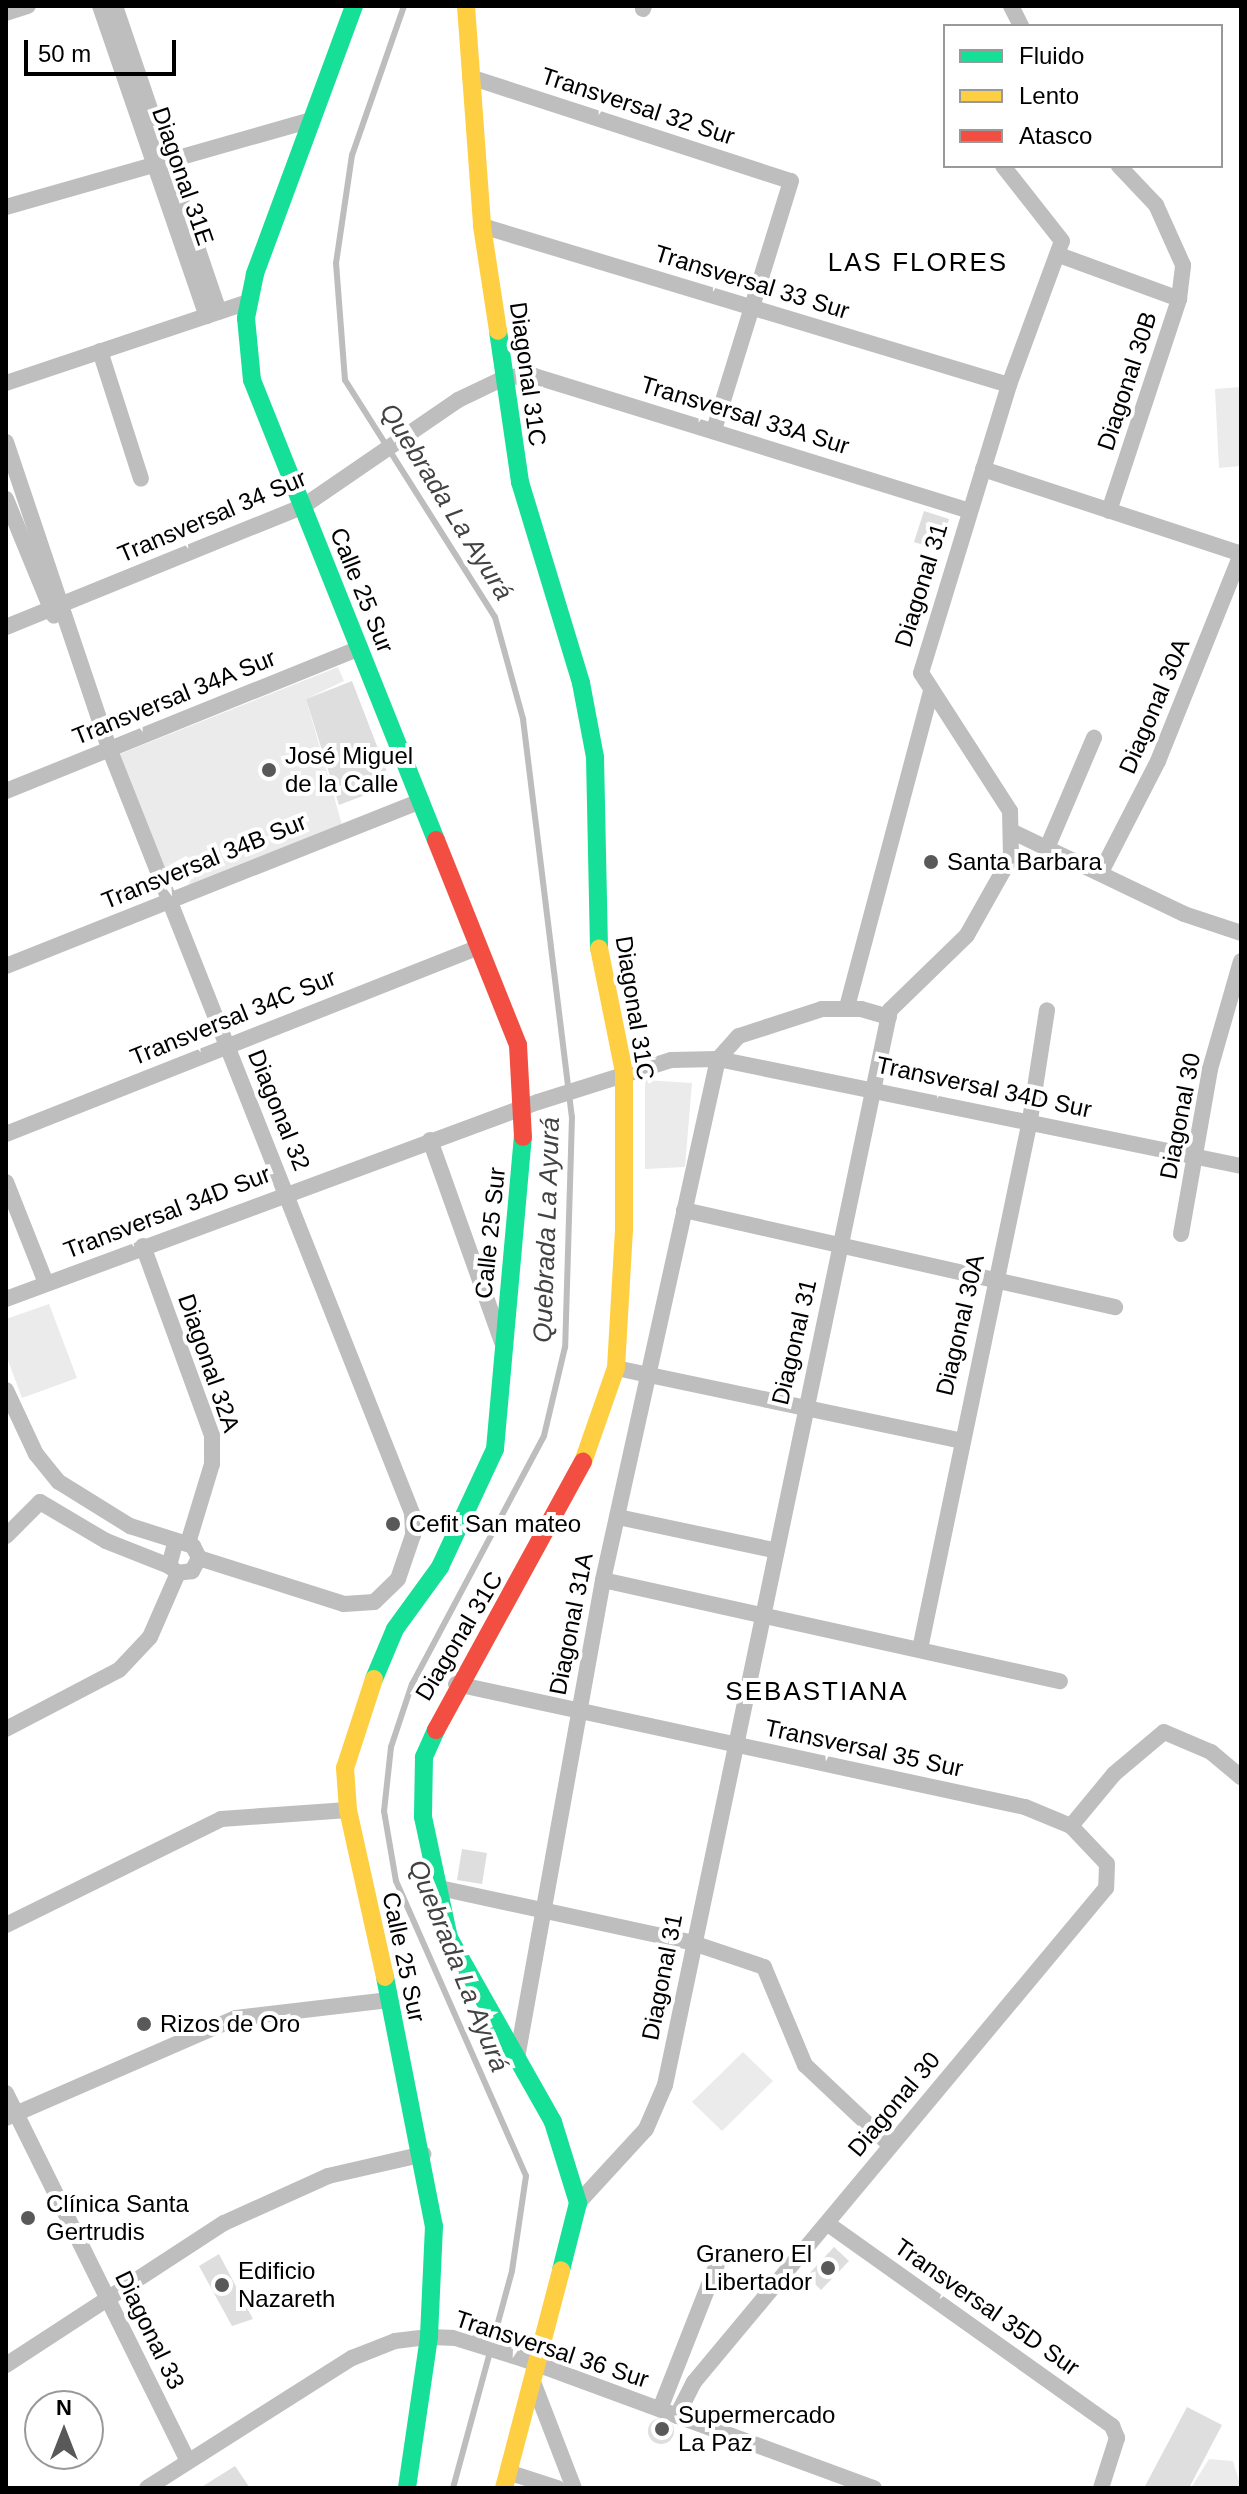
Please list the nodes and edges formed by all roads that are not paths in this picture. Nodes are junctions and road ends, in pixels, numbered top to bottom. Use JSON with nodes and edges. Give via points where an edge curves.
{"nodes":[{"id":1,"x":28,"y":6,"type":"edge"},
{"id":2,"x":100,"y":6,"type":"edge"},
{"id":3,"x":115,"y":6,"type":"edge"},
{"id":4,"x":466,"y":6,"type":"edge"},
{"id":5,"x":1011,"y":6,"type":"edge"},
{"id":6,"x":353,"y":7,"type":"edge"},
{"id":7,"x":6,"y":13,"type":"edge"},
{"id":8,"x":1020,"y":24,"type":"edge"},
{"id":9,"x":470,"y":77,"type":"junction"},
{"id":10,"x":307,"y":121,"type":"junction"},
{"id":11,"x":161,"y":167,"type":"junction"},
{"id":12,"x":1005,"y":168,"type":"edge"},
{"id":13,"x":1121,"y":168,"type":"edge"},
{"id":14,"x":6,"y":207,"type":"edge"},
{"id":15,"x":482,"y":226,"type":"junction"},
{"id":16,"x":1059,"y":255,"type":"junction"},
{"id":17,"x":1179,"y":299,"type":"junction"},
{"id":18,"x":248,"y":302,"type":"junction"},
{"id":19,"x":751,"y":307,"type":"junction"},
{"id":20,"x":213,"y":314,"type":"junction"},
{"id":21,"x":100,"y":351,"type":"junction"},
{"id":22,"x":506,"y":377,"type":"junction"},
{"id":23,"x":6,"y":383,"type":"edge"},
{"id":24,"x":1009,"y":385,"type":"junction"},
{"id":25,"x":714,"y":430,"type":"junction"},
{"id":26,"x":6,"y":442,"type":"edge"},
{"id":27,"x":983,"y":469,"type":"junction"},
{"id":28,"x":141,"y":479,"type":"dead end"},
{"id":29,"x":6,"y":499,"type":"edge"},
{"id":30,"x":302,"y":507,"type":"junction"},
{"id":31,"x":969,"y":511,"type":"junction"},
{"id":32,"x":1109,"y":511,"type":"junction"},
{"id":33,"x":1241,"y":554,"type":"edge"},
{"id":34,"x":56,"y":607,"type":"junction"},
{"id":35,"x":6,"y":627,"type":"edge"},
{"id":36,"x":360,"y":648,"type":"junction"},
{"id":37,"x":930,"y":694,"type":"junction"},
{"id":38,"x":1094,"y":738,"type":"dead end"},
{"id":39,"x":109,"y":748,"type":"junction"},
{"id":40,"x":6,"y":791,"type":"edge"},
{"id":41,"x":421,"y":801,"type":"junction"},
{"id":42,"x":1015,"y":833,"type":"junction"},
{"id":43,"x":1047,"y":848,"type":"junction"},
{"id":44,"x":1101,"y":872,"type":"junction"},
{"id":45,"x":169,"y":900,"type":"junction"},
{"id":46,"x":1241,"y":933,"type":"edge"},
{"id":47,"x":479,"y":947,"type":"junction"},
{"id":48,"x":1241,"y":961,"type":"edge"},
{"id":49,"x":6,"y":966,"type":"edge"},
{"id":50,"x":847,"y":1007,"type":"junction"},
{"id":51,"x":1047,"y":1010,"type":"dead end"},
{"id":52,"x":889,"y":1017,"type":"junction"},
{"id":53,"x":226,"y":1045,"type":"junction"},
{"id":54,"x":718,"y":1059,"type":"junction"},
{"id":55,"x":624,"y":1072,"type":"junction"},
{"id":56,"x":873,"y":1088,"type":"junction"},
{"id":57,"x":526,"y":1106,"type":"junction"},
{"id":58,"x":1030,"y":1120,"type":"junction"},
{"id":59,"x":6,"y":1134,"type":"edge"},
{"id":60,"x":430,"y":1140,"type":"junction"},
{"id":61,"x":1197,"y":1155,"type":"junction"},
{"id":62,"x":1241,"y":1166,"type":"edge"},
{"id":63,"x":6,"y":1182,"type":"edge"},
{"id":64,"x":287,"y":1192,"type":"junction"},
{"id":65,"x":684,"y":1210,"type":"junction"},
{"id":66,"x":1181,"y":1234,"type":"dead end"},
{"id":67,"x":143,"y":1246,"type":"junction"},
{"id":68,"x":841,"y":1247,"type":"junction"},
{"id":69,"x":994,"y":1282,"type":"junction"},
{"id":70,"x":46,"y":1283,"type":"junction"},
{"id":71,"x":6,"y":1299,"type":"edge"},
{"id":72,"x":1115,"y":1307,"type":"dead end"},
{"id":73,"x":503,"y":1347,"type":"junction"},
{"id":74,"x":616,"y":1368,"type":"junction"},
{"id":75,"x":648,"y":1374,"type":"junction"},
{"id":76,"x":6,"y":1390,"type":"edge"},
{"id":77,"x":803,"y":1407,"type":"junction"},
{"id":78,"x":959,"y":1440,"type":"junction"},
{"id":79,"x":618,"y":1517,"type":"junction"},
{"id":80,"x":6,"y":1536,"type":"edge"},
{"id":81,"x":182,"y":1544,"type":"junction"},
{"id":82,"x":773,"y":1550,"type":"junction"},
{"id":83,"x":199,"y":1558,"type":"junction"},
{"id":84,"x":174,"y":1569,"type":"junction"},
{"id":85,"x":603,"y":1580,"type":"junction"},
{"id":86,"x":760,"y":1614,"type":"junction"},
{"id":87,"x":920,"y":1649,"type":"junction"},
{"id":88,"x":1060,"y":1681,"type":"dead end"},
{"id":89,"x":456,"y":1684,"type":"junction"},
{"id":90,"x":579,"y":1711,"type":"junction"},
{"id":91,"x":6,"y":1729,"type":"edge"},
{"id":92,"x":733,"y":1745,"type":"junction"},
{"id":93,"x":1241,"y":1777,"type":"edge"},
{"id":94,"x":348,"y":1810,"type":"junction"},
{"id":95,"x":1071,"y":1826,"type":"junction"},
{"id":96,"x":435,"y":1887,"type":"junction"},
{"id":97,"x":542,"y":1908,"type":"junction"},
{"id":98,"x":6,"y":1925,"type":"edge"},
{"id":99,"x":693,"y":1943,"type":"junction"},
{"id":100,"x":389,"y":2000,"type":"junction"},
{"id":101,"x":517,"y":2061,"type":"junction"},
{"id":102,"x":6,"y":2093,"type":"edge"},
{"id":103,"x":11,"y":2116,"type":"edge"},
{"id":104,"x":890,"y":2145,"type":"junction"},
{"id":105,"x":424,"y":2154,"type":"junction"},
{"id":106,"x":578,"y":2203,"type":"junction"},
{"id":107,"x":828,"y":2224,"type":"junction"},
{"id":108,"x":717,"y":2264,"type":"dead end"},
{"id":109,"x":105,"y":2296,"type":"junction"},
{"id":110,"x":429,"y":2337,"type":"junction"},
{"id":111,"x":6,"y":2365,"type":"edge"},
{"id":112,"x":534,"y":2373,"type":"junction"},
{"id":113,"x":674,"y":2376,"type":"junction"},
{"id":114,"x":694,"y":2382,"type":"junction"},
{"id":115,"x":660,"y":2409,"type":"junction"},
{"id":116,"x":677,"y":2416,"type":"junction"},
{"id":117,"x":187,"y":2460,"type":"junction"},
{"id":118,"x":507,"y":2480,"type":"edge"},
{"id":119,"x":147,"y":2488,"type":"edge"},
{"id":120,"x":407,"y":2488,"type":"edge"},
{"id":121,"x":557,"y":2488,"type":"edge"},
{"id":122,"x":574,"y":2488,"type":"edge"},
{"id":123,"x":874,"y":2488,"type":"edge"},
{"id":124,"x":1101,"y":2488,"type":"edge"}],
"edges":[{"from":1,"to":7,"type":"street"},
{"from":2,"to":11,"type":"street","name":"Diagonal 31E"},
{"from":3,"to":11,"type":"street","name":"Diagonal 31E"},
{"from":4,"to":9,"type":"main road","name":"Diagonal 31C"},
{"from":5,"to":8,"type":"street"},
{"from":6,"to":10,"type":"main road","name":"Calle 25 Sur"},
{"from":9,"to":15,"type":"main road","name":"Diagonal 31C"},
{"from":9,"to":19,"type":"street","name":"Transversal 32 Sur","via":[[791,181]]},
{"from":10,"to":11,"type":"street"},
{"from":10,"to":18,"type":"main road","name":"Calle 25 Sur"},
{"from":11,"to":14,"type":"street"},
{"from":11,"to":20,"type":"street","name":"Diagonal 31E"},
{"from":12,"to":16,"type":"street","via":[[1059,233]]},
{"from":13,"to":17,"type":"street","name":"Diagonal 30B","via":[[1156,205],[1183,265]]},
{"from":15,"to":19,"type":"street","name":"Transversal 33 Sur"},
{"from":15,"to":22,"type":"main road","name":"Diagonal 31C"},
{"from":16,"to":17,"type":"street"},
{"from":16,"to":24,"type":"street","name":"Diagonal 31"},
{"from":17,"to":32,"type":"street","name":"Diagonal 30B"},
{"from":18,"to":20,"type":"street"},
{"from":18,"to":30,"type":"main road","name":"Calle 25 Sur","via":[[252,380]]},
{"from":19,"to":24,"type":"street","name":"Transversal 33 Sur"},
{"from":19,"to":25,"type":"street"},
{"from":20,"to":21,"type":"street"},
{"from":21,"to":23,"type":"street"},
{"from":21,"to":28,"type":"street"},
{"from":22,"to":25,"type":"street","name":"Transversal 33A Sur","via":[[534,376]]},
{"from":22,"to":30,"type":"street","name":"Transversal 34 Sur","via":[[458,400],[379,460]]},
{"from":22,"to":55,"type":"main road","name":"Diagonal 31C","via":[[520,482],[581,683],[595,757],[599,957]]},
{"from":24,"to":27,"type":"street","name":"Diagonal 31"},
{"from":25,"to":31,"type":"street","name":"Transversal 33A Sur"},
{"from":26,"to":34,"type":"street","name":"Diagonal 32"},
{"from":27,"to":31,"type":"street","name":"Diagonal 31"},
{"from":27,"to":32,"type":"street"},
{"from":29,"to":34,"type":"street","name":"Diagonal 32"},
{"from":30,"to":34,"type":"street","name":"Transversal 34 Sur"},
{"from":30,"to":36,"type":"main road","name":"Calle 25 Sur"},
{"from":31,"to":37,"type":"street","name":"Diagonal 31","via":[[922,658]]},
{"from":32,"to":33,"type":"street"},
{"from":33,"to":44,"type":"street","name":"Diagonal 30A","via":[[1158,761]]},
{"from":34,"to":35,"type":"street","name":"Transversal 34 Sur"},
{"from":34,"to":39,"type":"street","name":"Diagonal 32"},
{"from":36,"to":39,"type":"street","name":"Transversal 34A Sur"},
{"from":36,"to":41,"type":"main road","name":"Calle 25 Sur"},
{"from":37,"to":42,"type":"street","name":"Diagonal 31","via":[[1010,811]]},
{"from":37,"to":50,"type":"street"},
{"from":38,"to":43,"type":"street"},
{"from":39,"to":40,"type":"street","name":"Transversal 34A Sur"},
{"from":39,"to":45,"type":"street","name":"Diagonal 32"},
{"from":41,"to":45,"type":"street","name":"Transversal 34B Sur"},
{"from":41,"to":47,"type":"main road","name":"Calle 25 Sur"},
{"from":42,"to":43,"type":"street"},
{"from":42,"to":52,"type":"street","name":"Diagonal 31","via":[[994,894],[967,935],[895,1000]]},
{"from":43,"to":44,"type":"street"},
{"from":44,"to":46,"type":"street","via":[[1184,914]]},
{"from":45,"to":49,"type":"street","name":"Transversal 34B Sur"},
{"from":45,"to":53,"type":"street","name":"Diagonal 32"},
{"from":47,"to":53,"type":"street","name":"Transversal 34C Sur"},
{"from":47,"to":57,"type":"main road","name":"Calle 25 Sur","via":[[518,1045]]},
{"from":48,"to":61,"type":"street","name":"Diagonal 30","via":[[1210,1069]]},
{"from":50,"to":52,"type":"street"},
{"from":50,"to":54,"type":"street","via":[[739,1036]]},
{"from":51,"to":58,"type":"street","name":"Diagonal 30A"},
{"from":52,"to":56,"type":"street","name":"Diagonal 31"},
{"from":53,"to":59,"type":"street","name":"Transversal 34C Sur"},
{"from":53,"to":64,"type":"street","name":"Diagonal 32"},
{"from":54,"to":55,"type":"street","via":[[671,1060]]},
{"from":54,"to":56,"type":"street","name":"Transversal 34D Sur"},
{"from":54,"to":65,"type":"street","name":"Diagonal 31A"},
{"from":55,"to":57,"type":"street"},
{"from":55,"to":74,"type":"main road","name":"Diagonal 31C"},
{"from":56,"to":58,"type":"street","name":"Transversal 34D Sur"},
{"from":56,"to":68,"type":"street","name":"Diagonal 31"},
{"from":57,"to":60,"type":"street","name":"Transversal 34D Sur"},
{"from":57,"to":73,"type":"main road","name":"Calle 25 Sur"},
{"from":58,"to":61,"type":"street","name":"Transversal 34D Sur"},
{"from":58,"to":69,"type":"street","name":"Diagonal 30A"},
{"from":60,"to":64,"type":"street","name":"Transversal 34D Sur"},
{"from":60,"to":73,"type":"street"},
{"from":61,"to":62,"type":"street","name":"Transversal 34D Sur"},
{"from":61,"to":66,"type":"street","name":"Diagonal 30"},
{"from":63,"to":70,"type":"street"},
{"from":64,"to":67,"type":"street","name":"Transversal 34D Sur"},
{"from":64,"to":83,"type":"street","name":"Diagonal 32","via":[[412,1513],[413,1535],[398,1579],[374,1602],[344,1604]]},
{"from":65,"to":68,"type":"street"},
{"from":65,"to":75,"type":"street","name":"Diagonal 31A"},
{"from":67,"to":70,"type":"street","name":"Transversal 34D Sur"},
{"from":67,"to":81,"type":"street","name":"Diagonal 32A","via":[[212,1436],[212,1464]]},
{"from":68,"to":69,"type":"street"},
{"from":68,"to":77,"type":"street","name":"Diagonal 31"},
{"from":69,"to":72,"type":"street"},
{"from":69,"to":78,"type":"street","name":"Diagonal 30A"},
{"from":70,"to":71,"type":"street","name":"Transversal 34D Sur"},
{"from":73,"to":94,"type":"main road","name":"Calle 25 Sur","via":[[495,1449],[447,1554],[395,1629],[370,1687],[350,1738]]},
{"from":74,"to":75,"type":"street"},
{"from":74,"to":89,"type":"main road","name":"Diagonal 31C","via":[[594,1445],[564,1507]]},
{"from":75,"to":77,"type":"street"},
{"from":75,"to":79,"type":"street","name":"Diagonal 31A"},
{"from":76,"to":81,"type":"street","via":[[36,1454],[59,1482],[102,1511]]},
{"from":77,"to":78,"type":"street"},
{"from":77,"to":82,"type":"street","name":"Diagonal 31"},
{"from":78,"to":87,"type":"street","name":"Diagonal 30A"},
{"from":79,"to":82,"type":"street"},
{"from":79,"to":85,"type":"street","name":"Diagonal 31A"},
{"from":80,"to":84,"type":"street","via":[[40,1502],[106,1541]]},
{"from":81,"to":83,"type":"street"},
{"from":81,"to":84,"type":"street","name":"Diagonal 32A","via":[[168,1553]]},
{"from":82,"to":86,"type":"street","name":"Diagonal 31"},
{"from":83,"to":84,"type":"street","via":[[192,1571]]},
{"from":84,"to":91,"type":"street","name":"Diagonal 32A","via":[[150,1637],[119,1670]]},
{"from":85,"to":86,"type":"street"},
{"from":85,"to":90,"type":"street","name":"Diagonal 31A"},
{"from":86,"to":87,"type":"street"},
{"from":86,"to":92,"type":"street","name":"Diagonal 31"},
{"from":87,"to":88,"type":"street"},
{"from":89,"to":90,"type":"street","name":"Transversal 35 Sur"},
{"from":89,"to":96,"type":"main road","name":"Diagonal 31C","via":[[424,1757],[423,1817]]},
{"from":90,"to":92,"type":"street","name":"Transversal 35 Sur"},
{"from":90,"to":97,"type":"street","name":"Diagonal 31A"},
{"from":92,"to":95,"type":"street","name":"Transversal 35 Sur","via":[[1025,1807]]},
{"from":92,"to":99,"type":"street","name":"Diagonal 31"},
{"from":93,"to":95,"type":"street","via":[[1211,1752],[1164,1732],[1114,1774]]},
{"from":94,"to":98,"type":"street","via":[[221,1819]]},
{"from":94,"to":100,"type":"main road","name":"Calle 25 Sur"},
{"from":95,"to":104,"type":"street","name":"Diagonal 30","via":[[1103,1856],[1106,1888]]},
{"from":96,"to":97,"type":"street"},
{"from":96,"to":101,"type":"main road","name":"Diagonal 31C","via":[[463,1971]]},
{"from":97,"to":99,"type":"street"},
{"from":97,"to":101,"type":"street","name":"Diagonal 31A"},
{"from":99,"to":104,"type":"street","via":[[764,1967],[805,2065]]},
{"from":99,"to":106,"type":"street","name":"Diagonal 31","via":[[659,2106],[646,2129]]},
{"from":100,"to":103,"type":"street","via":[[236,2018]]},
{"from":100,"to":105,"type":"main road","name":"Calle 25 Sur"},
{"from":101,"to":106,"type":"main road","name":"Diagonal 31C","via":[[553,2122]]},
{"from":102,"to":103,"type":"street","name":"Diagonal 33"},
{"from":103,"to":109,"type":"street","name":"Diagonal 33"},
{"from":104,"to":107,"type":"street","name":"Diagonal 30"},
{"from":105,"to":109,"type":"street","via":[[328,2176],[280,2196]]},
{"from":105,"to":110,"type":"main road","name":"Calle 25 Sur","via":[[434,2226]]},
{"from":106,"to":112,"type":"main road","name":"Diagonal 31"},
{"from":107,"to":114,"type":"street","name":"Diagonal 30"},
{"from":107,"to":124,"type":"street","name":"Transversal 35D Sur","via":[[1116,2431]]},
{"from":108,"to":113,"type":"street"},
{"from":109,"to":111,"type":"street"},
{"from":109,"to":117,"type":"street","name":"Diagonal 33"},
{"from":110,"to":112,"type":"street","name":"Transversal 36 Sur","via":[[456,2338],[501,2352]]},
{"from":110,"to":117,"type":"street","name":"Transversal 36 Sur","via":[[352,2358]]},
{"from":110,"to":120,"type":"main road","name":"Calle 25 Sur"},
{"from":112,"to":115,"type":"street","name":"Transversal 36 Sur"},
{"from":112,"to":118,"type":"main road","name":"Diagonal 31"},
{"from":112,"to":122,"type":"street"},
{"from":113,"to":114,"type":"street"},
{"from":113,"to":115,"type":"street"},
{"from":114,"to":116,"type":"street","name":"Diagonal 30"},
{"from":115,"to":116,"type":"street","name":"Transversal 36 Sur"},
{"from":116,"to":123,"type":"street","name":"Transversal 36 Sur"},
{"from":117,"to":119,"type":"street","name":"Transversal 36 Sur"},
{"from":118,"to":121,"type":"street"}]}
